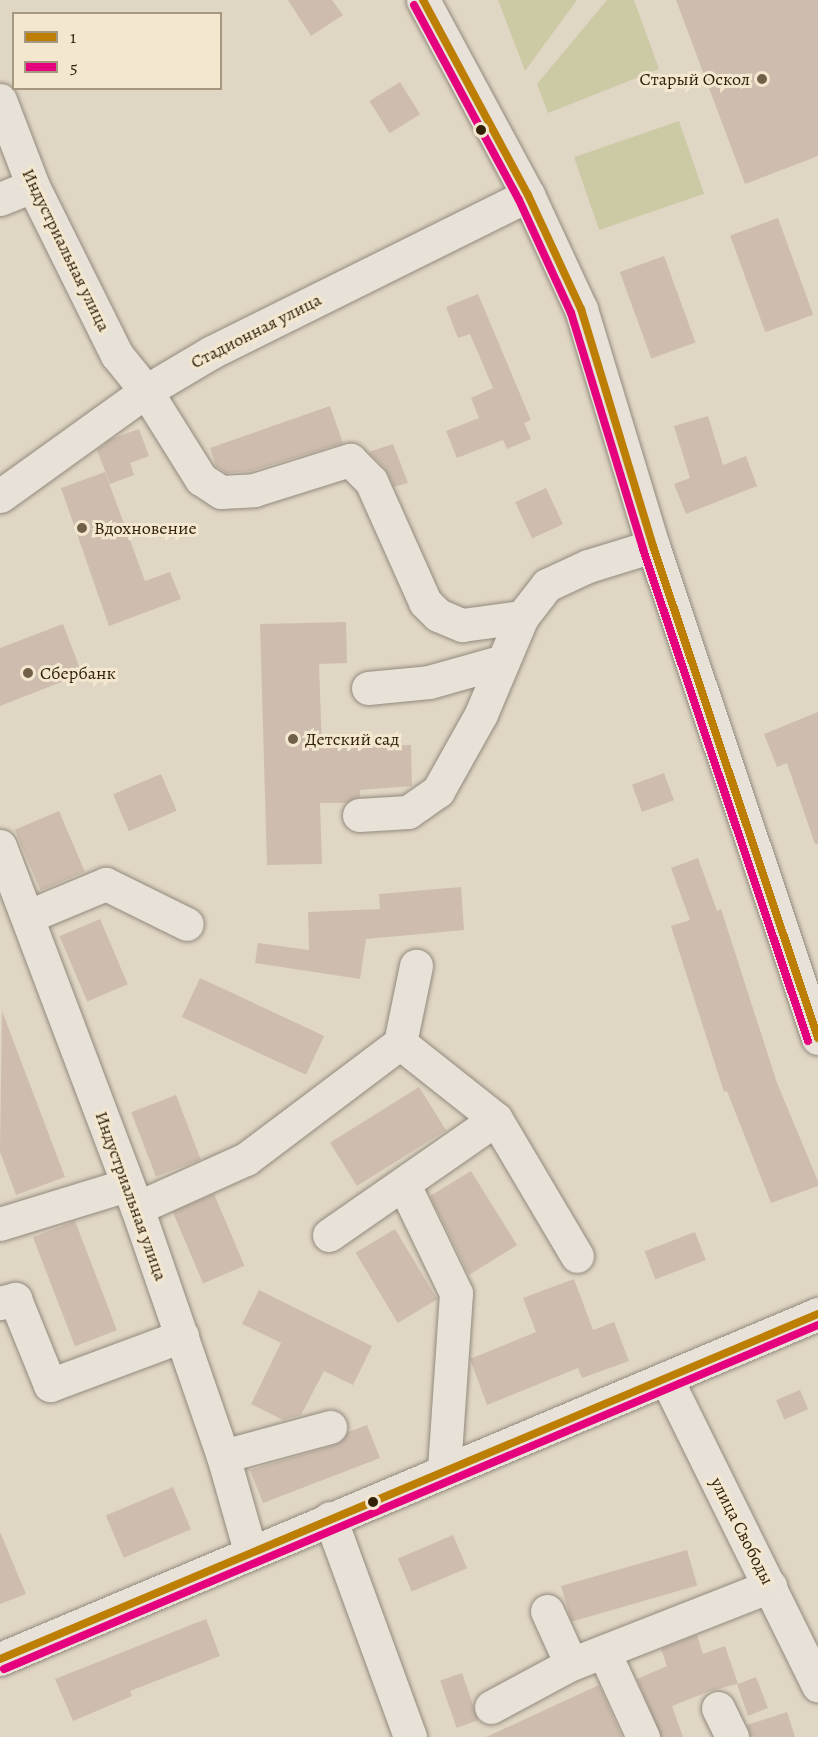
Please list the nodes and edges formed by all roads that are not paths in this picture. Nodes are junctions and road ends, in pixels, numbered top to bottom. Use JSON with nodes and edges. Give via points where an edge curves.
{"nodes":[{"id":1,"x":423,"y":0,"type":"edge"},
{"id":2,"x":0,"y":100,"type":"edge"},
{"id":3,"x":33,"y":186,"type":"junction"},
{"id":4,"x":528,"y":195,"type":"junction"},
{"id":5,"x":0,"y":199,"type":"edge"},
{"id":6,"x":146,"y":391,"type":"junction"},
{"id":7,"x":0,"y":496,"type":"edge"},
{"id":8,"x":653,"y":546,"type":"junction"},
{"id":9,"x":522,"y":617,"type":"junction"},
{"id":10,"x":503,"y":661,"type":"junction"},
{"id":11,"x":368,"y":688,"type":"dead end"},
{"id":12,"x":359,"y":815,"type":"dead end"},
{"id":13,"x":0,"y":846,"type":"edge"},
{"id":14,"x":29,"y":916,"type":"junction"},
{"id":15,"x":187,"y":924,"type":"dead end"},
{"id":16,"x":416,"y":966,"type":"dead end"},
{"id":17,"x":818,"y":1038,"type":"edge"},
{"id":18,"x":400,"y":1043,"type":"junction"},
{"id":19,"x":496,"y":1119,"type":"junction"},
{"id":20,"x":404,"y":1185,"type":"junction"},
{"id":21,"x":132,"y":1196,"type":"junction"},
{"id":22,"x":0,"y":1224,"type":"edge"},
{"id":23,"x":329,"y":1236,"type":"dead end"},
{"id":24,"x":576,"y":1256,"type":"dead end"},
{"id":25,"x":0,"y":1303,"type":"edge"},
{"id":26,"x":818,"y":1314,"type":"edge"},
{"id":27,"x":182,"y":1336,"type":"junction"},
{"id":28,"x":666,"y":1378,"type":"junction"},
{"id":29,"x":330,"y":1427,"type":"dead end"},
{"id":30,"x":224,"y":1456,"type":"junction"},
{"id":31,"x":444,"y":1468,"type":"junction"},
{"id":32,"x":330,"y":1518,"type":"junction"},
{"id":33,"x":250,"y":1551,"type":"junction"},
{"id":34,"x":770,"y":1586,"type":"junction"},
{"id":35,"x":547,"y":1611,"type":"dead end"},
{"id":36,"x":604,"y":1652,"type":"junction"},
{"id":37,"x":0,"y":1659,"type":"edge"},
{"id":38,"x":571,"y":1664,"type":"junction"},
{"id":39,"x":818,"y":1685,"type":"edge"},
{"id":40,"x":491,"y":1707,"type":"dead end"},
{"id":41,"x":718,"y":1708,"type":"dead end"},
{"id":42,"x":410,"y":1737,"type":"edge"},
{"id":43,"x":643,"y":1737,"type":"edge"},
{"id":44,"x":732,"y":1737,"type":"edge"}],
"edges":[{"from":1,"to":4,"type":"street"},
{"from":2,"to":3,"type":"street","name":"Индустриальная улица"},
{"from":3,"to":5,"type":"street"},
{"from":3,"to":6,"type":"street","name":"Индустриальная улица","via":[[117,355]]},
{"from":4,"to":6,"type":"street","name":"Стадионная улица","via":[[212,352]]},
{"from":4,"to":8,"type":"street","via":[[581,309]]},
{"from":6,"to":7,"type":"street","name":"Стадионная улица"},
{"from":6,"to":9,"type":"street","name":"Индустриальная улица","via":[[201,479],[221,492],[254,490],[350,460],[371,481],[425,602],[438,615],[462,625]]},
{"from":8,"to":9,"type":"street","via":[[588,566],[547,585]]},
{"from":8,"to":17,"type":"street"},
{"from":9,"to":10,"type":"street"},
{"from":10,"to":11,"type":"street","via":[[429,682]]},
{"from":10,"to":12,"type":"street","via":[[481,714],[438,791],[408,812]]},
{"from":13,"to":14,"type":"street","name":"Индустриальная улица"},
{"from":14,"to":15,"type":"street","via":[[106,884]]},
{"from":14,"to":21,"type":"street","name":"Индустриальная улица"},
{"from":16,"to":18,"type":"street"},
{"from":18,"to":19,"type":"street"},
{"from":18,"to":21,"type":"street","via":[[246,1159]]},
{"from":19,"to":20,"type":"street"},
{"from":19,"to":24,"type":"street"},
{"from":20,"to":23,"type":"street"},
{"from":20,"to":31,"type":"street","via":[[456,1293]]},
{"from":21,"to":22,"type":"street"},
{"from":21,"to":27,"type":"street","name":"Индустриальная улица"},
{"from":25,"to":27,"type":"street","via":[[15,1299],[50,1385]]},
{"from":26,"to":28,"type":"street"},
{"from":27,"to":30,"type":"street","name":"Индустриальная улица"},
{"from":28,"to":31,"type":"street"},
{"from":28,"to":34,"type":"street","name":"улица Свободы"},
{"from":29,"to":30,"type":"street"},
{"from":30,"to":33,"type":"street","name":"Индустриальная улица"},
{"from":31,"to":32,"type":"street"},
{"from":32,"to":33,"type":"street"},
{"from":32,"to":42,"type":"street"},
{"from":33,"to":37,"type":"street"},
{"from":34,"to":36,"type":"street"},
{"from":34,"to":39,"type":"street","name":"улица Свободы"},
{"from":35,"to":38,"type":"street"},
{"from":36,"to":38,"type":"street"},
{"from":36,"to":43,"type":"street"},
{"from":38,"to":40,"type":"street"},
{"from":41,"to":44,"type":"street"}]}
